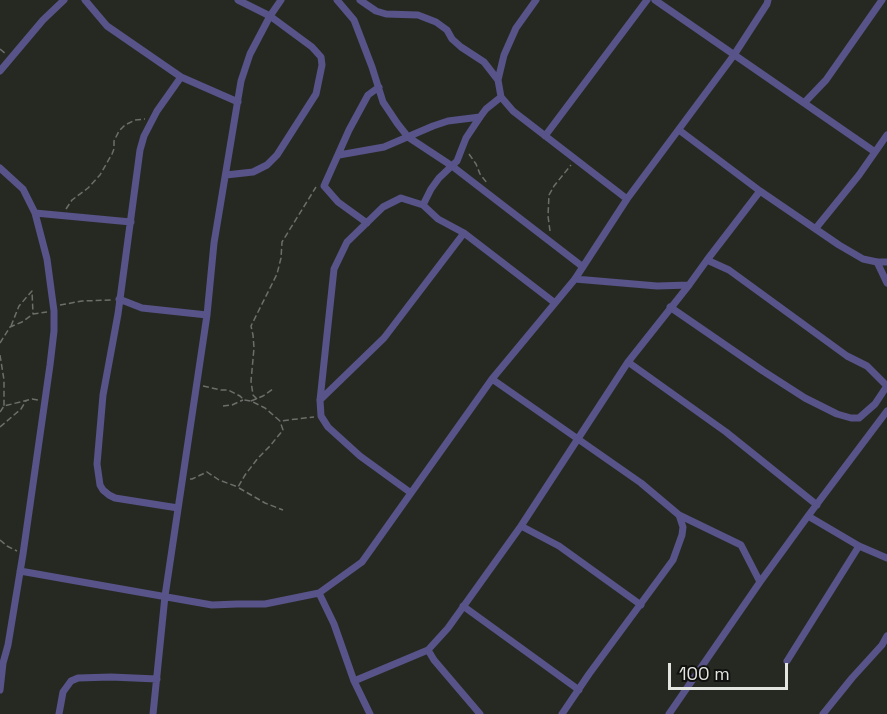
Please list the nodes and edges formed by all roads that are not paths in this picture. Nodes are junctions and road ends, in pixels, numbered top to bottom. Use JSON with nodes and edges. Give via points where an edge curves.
{"nodes":[{"id":1,"x":64,"y":0,"type":"edge"},
{"id":2,"x":85,"y":0,"type":"edge"},
{"id":3,"x":238,"y":0,"type":"edge"},
{"id":4,"x":281,"y":0,"type":"edge"},
{"id":5,"x":337,"y":0,"type":"edge"},
{"id":6,"x":360,"y":0,"type":"edge"},
{"id":7,"x":536,"y":0,"type":"edge"},
{"id":8,"x":647,"y":0,"type":"edge"},
{"id":9,"x":655,"y":0,"type":"edge"},
{"id":10,"x":768,"y":0,"type":"edge"},
{"id":11,"x":882,"y":0,"type":"edge"},
{"id":12,"x":270,"y":16,"type":"junction"},
{"id":13,"x":734,"y":55,"type":"junction"},
{"id":14,"x":0,"y":71,"type":"edge"},
{"id":15,"x":182,"y":77,"type":"junction"},
{"id":16,"x":498,"y":80,"type":"junction"},
{"id":17,"x":379,"y":87,"type":"junction"},
{"id":18,"x":501,"y":97,"type":"junction"},
{"id":19,"x":238,"y":102,"type":"junction"},
{"id":20,"x":804,"y":104,"type":"junction"},
{"id":21,"x":480,"y":117,"type":"junction"},
{"id":22,"x":679,"y":130,"type":"junction"},
{"id":23,"x":887,"y":135,"type":"edge"},
{"id":24,"x":544,"y":136,"type":"junction"},
{"id":25,"x":408,"y":137,"type":"junction"},
{"id":26,"x":874,"y":152,"type":"junction"},
{"id":27,"x":339,"y":155,"type":"junction"},
{"id":28,"x":452,"y":166,"type":"junction"},
{"id":29,"x":0,"y":168,"type":"edge"},
{"id":30,"x":226,"y":175,"type":"junction"},
{"id":31,"x":760,"y":191,"type":"junction"},
{"id":32,"x":627,"y":199,"type":"junction"},
{"id":33,"x":423,"y":205,"type":"junction"},
{"id":34,"x":34,"y":213,"type":"junction"},
{"id":35,"x":131,"y":222,"type":"junction"},
{"id":36,"x":367,"y":223,"type":"junction"},
{"id":37,"x":816,"y":228,"type":"junction"},
{"id":38,"x":464,"y":233,"type":"junction"},
{"id":39,"x":707,"y":260,"type":"junction"},
{"id":40,"x":877,"y":262,"type":"junction"},
{"id":41,"x":887,"y":262,"type":"edge"},
{"id":42,"x":583,"y":267,"type":"junction"},
{"id":43,"x":575,"y":279,"type":"junction"},
{"id":44,"x":887,"y":284,"type":"edge"},
{"id":45,"x":689,"y":285,"type":"junction"},
{"id":46,"x":119,"y":299,"type":"junction"},
{"id":47,"x":555,"y":303,"type":"junction"},
{"id":48,"x":670,"y":307,"type":"junction"},
{"id":49,"x":207,"y":315,"type":"junction"},
{"id":50,"x":628,"y":362,"type":"junction"},
{"id":51,"x":492,"y":379,"type":"junction"},
{"id":52,"x":887,"y":386,"type":"edge"},
{"id":53,"x":320,"y":400,"type":"junction"},
{"id":54,"x":887,"y":411,"type":"edge"},
{"id":55,"x":578,"y":439,"type":"junction"},
{"id":56,"x":411,"y":493,"type":"junction"},
{"id":57,"x":817,"y":505,"type":"junction"},
{"id":58,"x":178,"y":508,"type":"junction"},
{"id":59,"x":679,"y":515,"type":"junction"},
{"id":60,"x":808,"y":516,"type":"junction"},
{"id":61,"x":521,"y":526,"type":"junction"},
{"id":62,"x":859,"y":546,"type":"junction"},
{"id":63,"x":887,"y":558,"type":"edge"},
{"id":64,"x":20,"y":571,"type":"junction"},
{"id":65,"x":760,"y":582,"type":"junction"},
{"id":66,"x":319,"y":593,"type":"junction"},
{"id":67,"x":165,"y":596,"type":"junction"},
{"id":68,"x":641,"y":605,"type":"junction"},
{"id":69,"x":463,"y":606,"type":"junction"},
{"id":70,"x":887,"y":636,"type":"edge"},
{"id":71,"x":428,"y":650,"type":"junction"},
{"id":72,"x":787,"y":661,"type":"dead end"},
{"id":73,"x":2,"y":664,"type":"edge"},
{"id":74,"x":157,"y":679,"type":"junction"},
{"id":75,"x":354,"y":681,"type":"junction"},
{"id":76,"x":0,"y":690,"type":"edge"},
{"id":77,"x":579,"y":690,"type":"junction"},
{"id":78,"x":824,"y":711,"type":"edge"},
{"id":79,"x":59,"y":714,"type":"edge"},
{"id":80,"x":153,"y":714,"type":"edge"},
{"id":81,"x":370,"y":714,"type":"edge"},
{"id":82,"x":480,"y":714,"type":"edge"},
{"id":83,"x":562,"y":714,"type":"edge"},
{"id":84,"x":669,"y":714,"type":"edge"},
{"id":85,"x":836,"y":714,"type":"edge"}],
"edges":[{"from":1,"to":14,"type":"street"},
{"from":2,"to":15,"type":"street","via":[[107,26]]},
{"from":3,"to":12,"type":"street"},
{"from":4,"to":12,"type":"street"},
{"from":5,"to":17,"type":"street","via":[[354,20]]},
{"from":6,"to":16,"type":"street","via":[[386,14],[418,15],[436,22]]},
{"from":7,"to":16,"type":"street","via":[[516,28]]},
{"from":8,"to":24,"type":"street"},
{"from":9,"to":13,"type":"street"},
{"from":10,"to":13,"type":"street"},
{"from":11,"to":20,"type":"street"},
{"from":12,"to":19,"type":"street","via":[[247,61]]},
{"from":12,"to":30,"type":"street","via":[[321,57],[316,94],[267,165],[253,172]]},
{"from":13,"to":20,"type":"street"},
{"from":13,"to":22,"type":"street"},
{"from":15,"to":19,"type":"street"},
{"from":15,"to":35,"type":"street","via":[[144,136]]},
{"from":16,"to":18,"type":"street"},
{"from":17,"to":25,"type":"street","via":[[383,102]]},
{"from":17,"to":27,"type":"street","via":[[368,95]]},
{"from":18,"to":21,"type":"street"},
{"from":18,"to":24,"type":"street"},
{"from":19,"to":30,"type":"street"},
{"from":20,"to":26,"type":"street"},
{"from":21,"to":25,"type":"street","via":[[448,121]]},
{"from":21,"to":28,"type":"street"},
{"from":22,"to":31,"type":"street"},
{"from":22,"to":32,"type":"street"},
{"from":23,"to":26,"type":"street"},
{"from":24,"to":32,"type":"street"},
{"from":25,"to":27,"type":"street","via":[[384,147]]},
{"from":25,"to":28,"type":"street"},
{"from":26,"to":37,"type":"street"},
{"from":27,"to":36,"type":"street","via":[[324,186]]},
{"from":28,"to":33,"type":"street","via":[[439,178]]},
{"from":28,"to":42,"type":"street"},
{"from":29,"to":34,"type":"street","via":[[23,189]]},
{"from":30,"to":49,"type":"street"},
{"from":31,"to":37,"type":"street"},
{"from":31,"to":39,"type":"street"},
{"from":32,"to":42,"type":"street"},
{"from":33,"to":36,"type":"street","via":[[401,198],[383,207]]},
{"from":33,"to":38,"type":"street","via":[[438,219]]},
{"from":34,"to":35,"type":"street"},
{"from":34,"to":64,"type":"street","via":[[48,259],[54,332]]},
{"from":35,"to":46,"type":"street"},
{"from":36,"to":53,"type":"street","via":[[347,242],[334,269]]},
{"from":37,"to":40,"type":"street","via":[[852,253]]},
{"from":38,"to":47,"type":"street"},
{"from":38,"to":53,"type":"street","via":[[384,338]]},
{"from":39,"to":45,"type":"street"},
{"from":39,"to":52,"type":"street","via":[[729,270],[847,356],[867,366]]},
{"from":40,"to":41,"type":"street"},
{"from":40,"to":44,"type":"street"},
{"from":42,"to":43,"type":"street"},
{"from":43,"to":45,"type":"street"},
{"from":43,"to":47,"type":"street"},
{"from":45,"to":48,"type":"street"},
{"from":46,"to":49,"type":"street","via":[[142,308]]},
{"from":46,"to":58,"type":"street","via":[[103,395],[97,464],[100,485],[115,498]]},
{"from":47,"to":51,"type":"street"},
{"from":48,"to":50,"type":"street"},
{"from":48,"to":52,"type":"street","via":[[805,398],[837,414],[859,418]]},
{"from":49,"to":58,"type":"street"},
{"from":50,"to":55,"type":"street"},
{"from":50,"to":57,"type":"street","via":[[726,432]]},
{"from":51,"to":55,"type":"street"},
{"from":51,"to":56,"type":"street"},
{"from":53,"to":56,"type":"street","via":[[321,416],[328,427]]},
{"from":54,"to":57,"type":"street"},
{"from":55,"to":59,"type":"street"},
{"from":55,"to":61,"type":"street"},
{"from":56,"to":66,"type":"street","via":[[362,562]]},
{"from":57,"to":60,"type":"street"},
{"from":58,"to":67,"type":"street"},
{"from":59,"to":65,"type":"street","via":[[741,545]]},
{"from":59,"to":68,"type":"street","via":[[682,536],[673,560]]},
{"from":60,"to":62,"type":"street"},
{"from":60,"to":65,"type":"street"},
{"from":61,"to":68,"type":"street","via":[[559,546]]},
{"from":61,"to":69,"type":"street"},
{"from":62,"to":63,"type":"street"},
{"from":62,"to":72,"type":"street"},
{"from":64,"to":67,"type":"street"},
{"from":64,"to":73,"type":"street","via":[[9,645]]},
{"from":65,"to":84,"type":"street"},
{"from":66,"to":67,"type":"street","via":[[266,604],[212,605]]},
{"from":66,"to":75,"type":"street"},
{"from":67,"to":74,"type":"street"},
{"from":68,"to":77,"type":"street"},
{"from":69,"to":71,"type":"street"},
{"from":69,"to":77,"type":"street"},
{"from":70,"to":78,"type":"street"},
{"from":71,"to":75,"type":"street"},
{"from":71,"to":82,"type":"street"},
{"from":73,"to":76,"type":"street"},
{"from":74,"to":79,"type":"street","via":[[78,678],[63,692]]},
{"from":74,"to":80,"type":"street"},
{"from":75,"to":81,"type":"street"},
{"from":77,"to":83,"type":"street"},
{"from":78,"to":85,"type":"street"}]}
